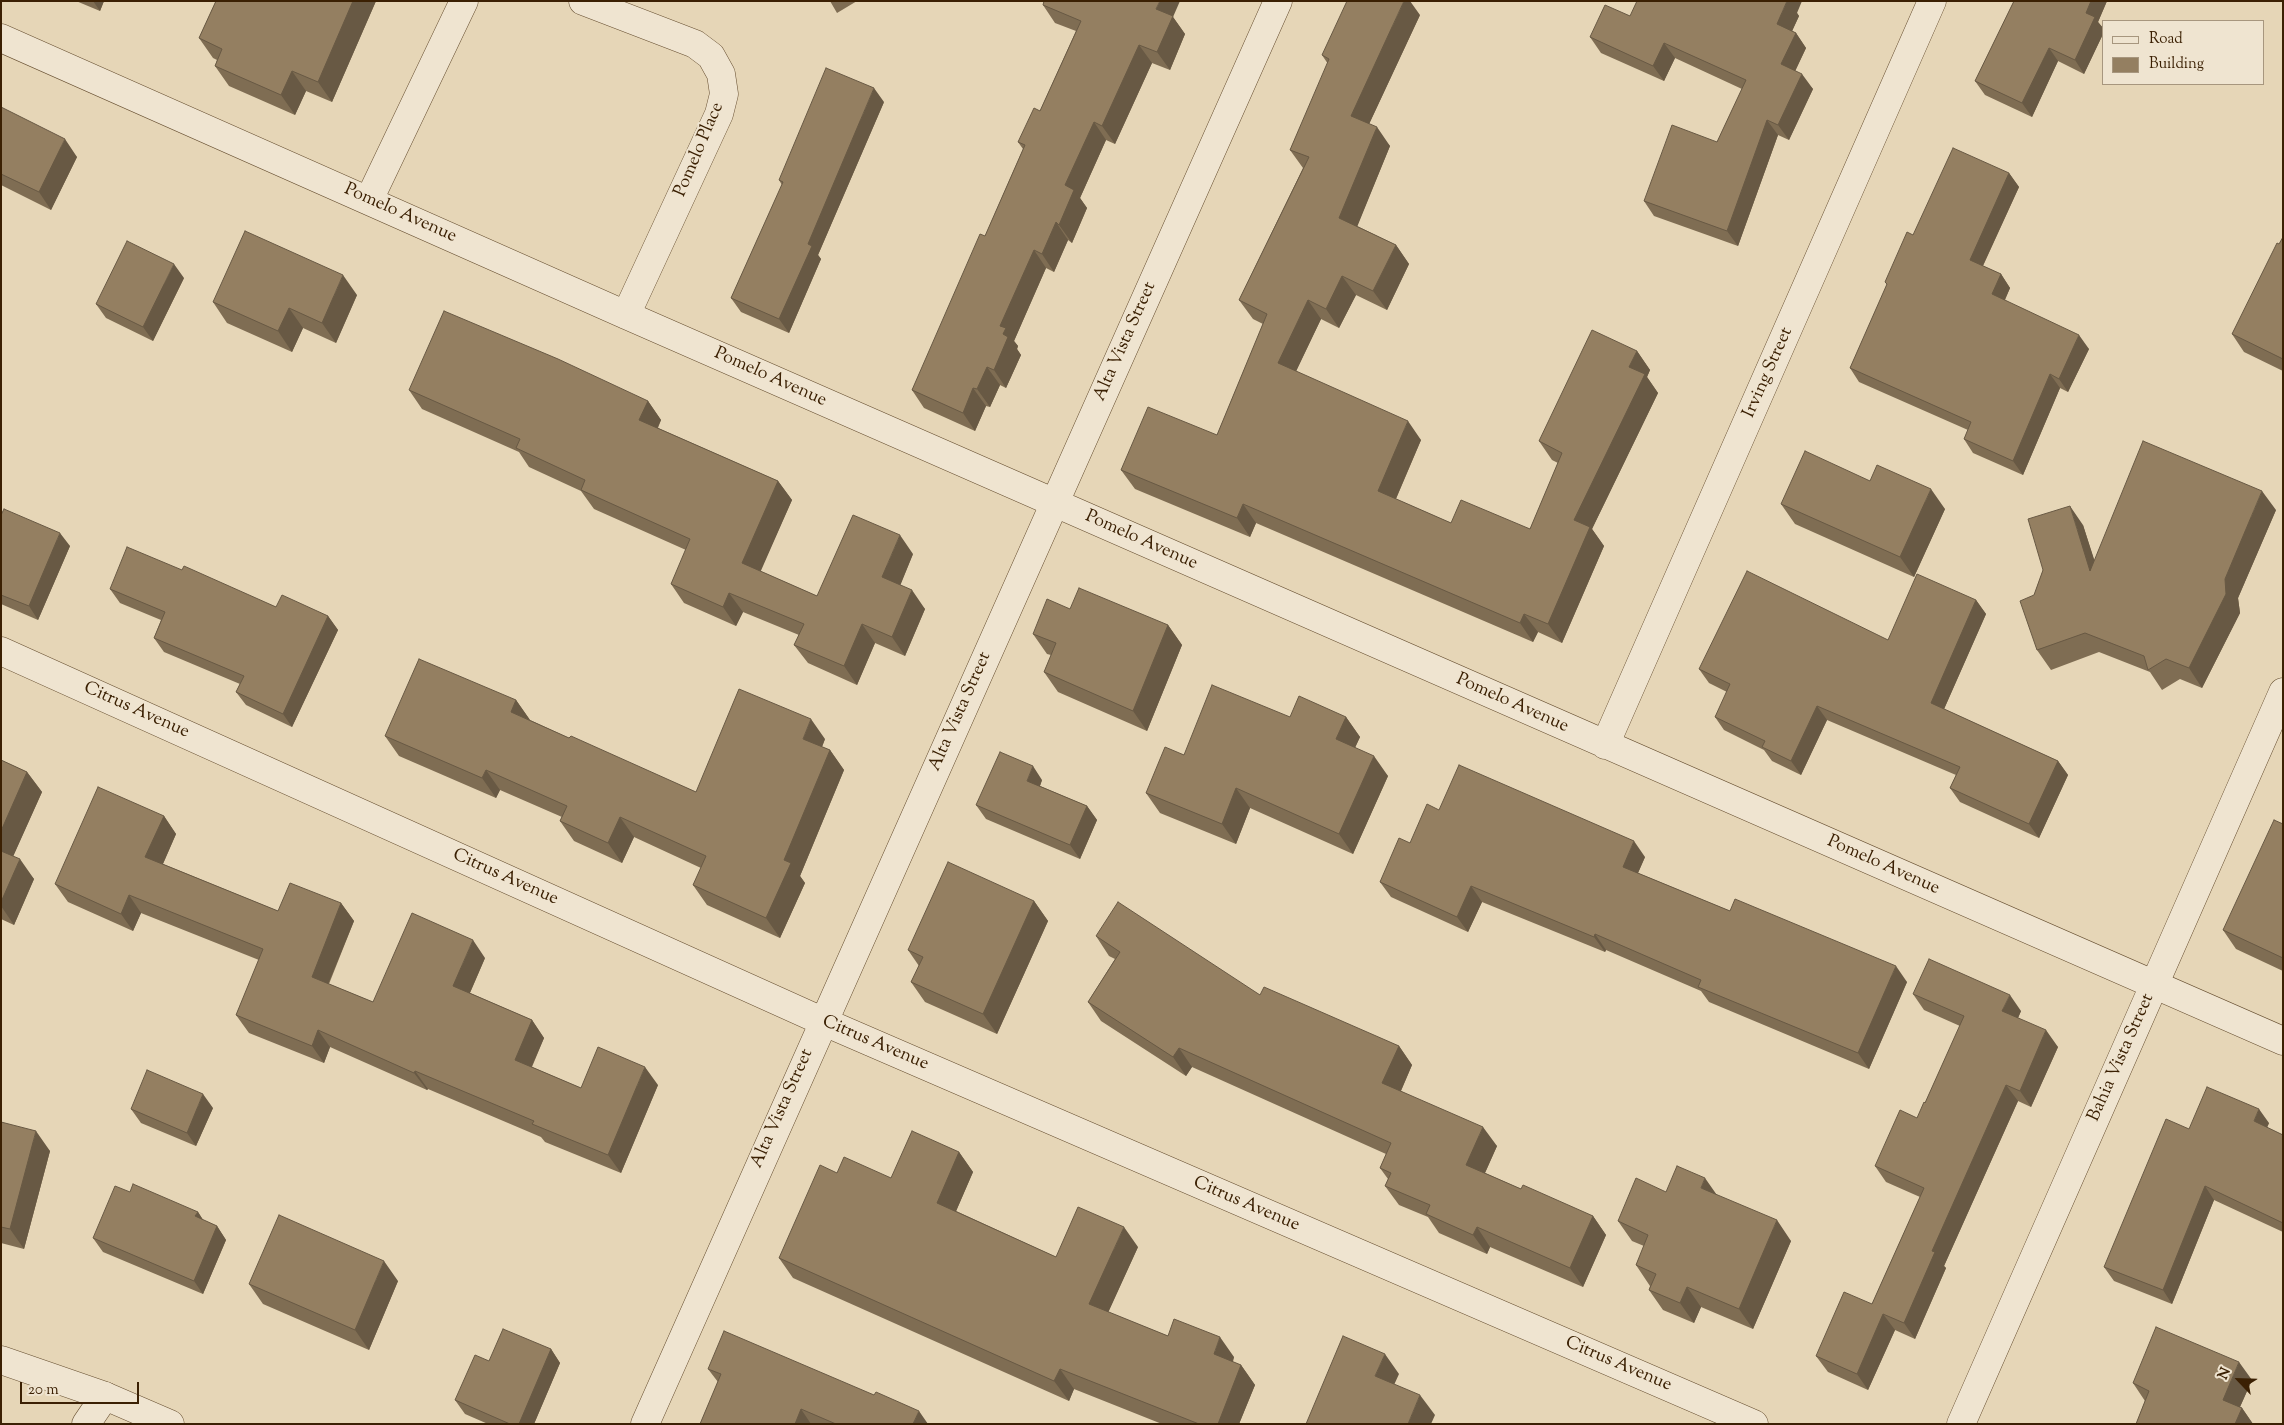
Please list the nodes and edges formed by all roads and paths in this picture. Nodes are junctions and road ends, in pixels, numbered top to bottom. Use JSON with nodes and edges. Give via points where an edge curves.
{"nodes":[{"id":1,"x":464,"y":1,"type":"edge"},
{"id":2,"x":583,"y":1,"type":"edge"},
{"id":3,"x":1278,"y":1,"type":"edge"},
{"id":4,"x":1932,"y":1,"type":"edge"},
{"id":5,"x":1,"y":38,"type":"edge"},
{"id":6,"x":369,"y":200,"type":"junction"},
{"id":7,"x":626,"y":315,"type":"junction"},
{"id":8,"x":1055,"y":503,"type":"junction"},
{"id":9,"x":1,"y":650,"type":"edge"},
{"id":10,"x":2283,"y":692,"type":"edge"},
{"id":11,"x":1605,"y":744,"type":"junction"},
{"id":12,"x":2154,"y":984,"type":"junction"},
{"id":13,"x":822,"y":1021,"type":"junction"},
{"id":14,"x":2283,"y":1041,"type":"edge"},
{"id":15,"x":1,"y":1360,"type":"edge"},
{"id":16,"x":105,"y":1396,"type":"junction"},
{"id":17,"x":86,"y":1424,"type":"edge"},
{"id":18,"x":170,"y":1424,"type":"edge"},
{"id":19,"x":645,"y":1424,"type":"edge"},
{"id":20,"x":1754,"y":1424,"type":"edge"},
{"id":21,"x":1961,"y":1424,"type":"edge"}],
"edges":[{"from":1,"to":6,"type":"street"},
{"from":2,"to":7,"type":"street","name":"Pomelo Place","via":[[695,44],[711,56],[721,74],[724,94],[719,114]]},
{"from":3,"to":8,"type":"street","name":"Alta Vista Street"},
{"from":4,"to":11,"type":"street","name":"Irving Street"},
{"from":5,"to":6,"type":"street","name":"Pomelo Avenue"},
{"from":6,"to":7,"type":"street","name":"Pomelo Avenue"},
{"from":7,"to":8,"type":"street","name":"Pomelo Avenue"},
{"from":8,"to":11,"type":"street","name":"Pomelo Avenue"},
{"from":8,"to":13,"type":"street","name":"Alta Vista Street"},
{"from":9,"to":13,"type":"street","name":"Citrus Avenue"},
{"from":10,"to":12,"type":"street","name":"Bahia Vista Street"},
{"from":11,"to":12,"type":"street","name":"Pomelo Avenue"},
{"from":12,"to":14,"type":"street","name":"Pomelo Avenue"},
{"from":12,"to":21,"type":"street","name":"Bahia Vista Street"},
{"from":13,"to":19,"type":"street","name":"Alta Vista Street"},
{"from":13,"to":20,"type":"street","name":"Citrus Avenue"},
{"from":15,"to":16,"type":"street"},
{"from":16,"to":17,"type":"street"},
{"from":16,"to":18,"type":"street"}]}
